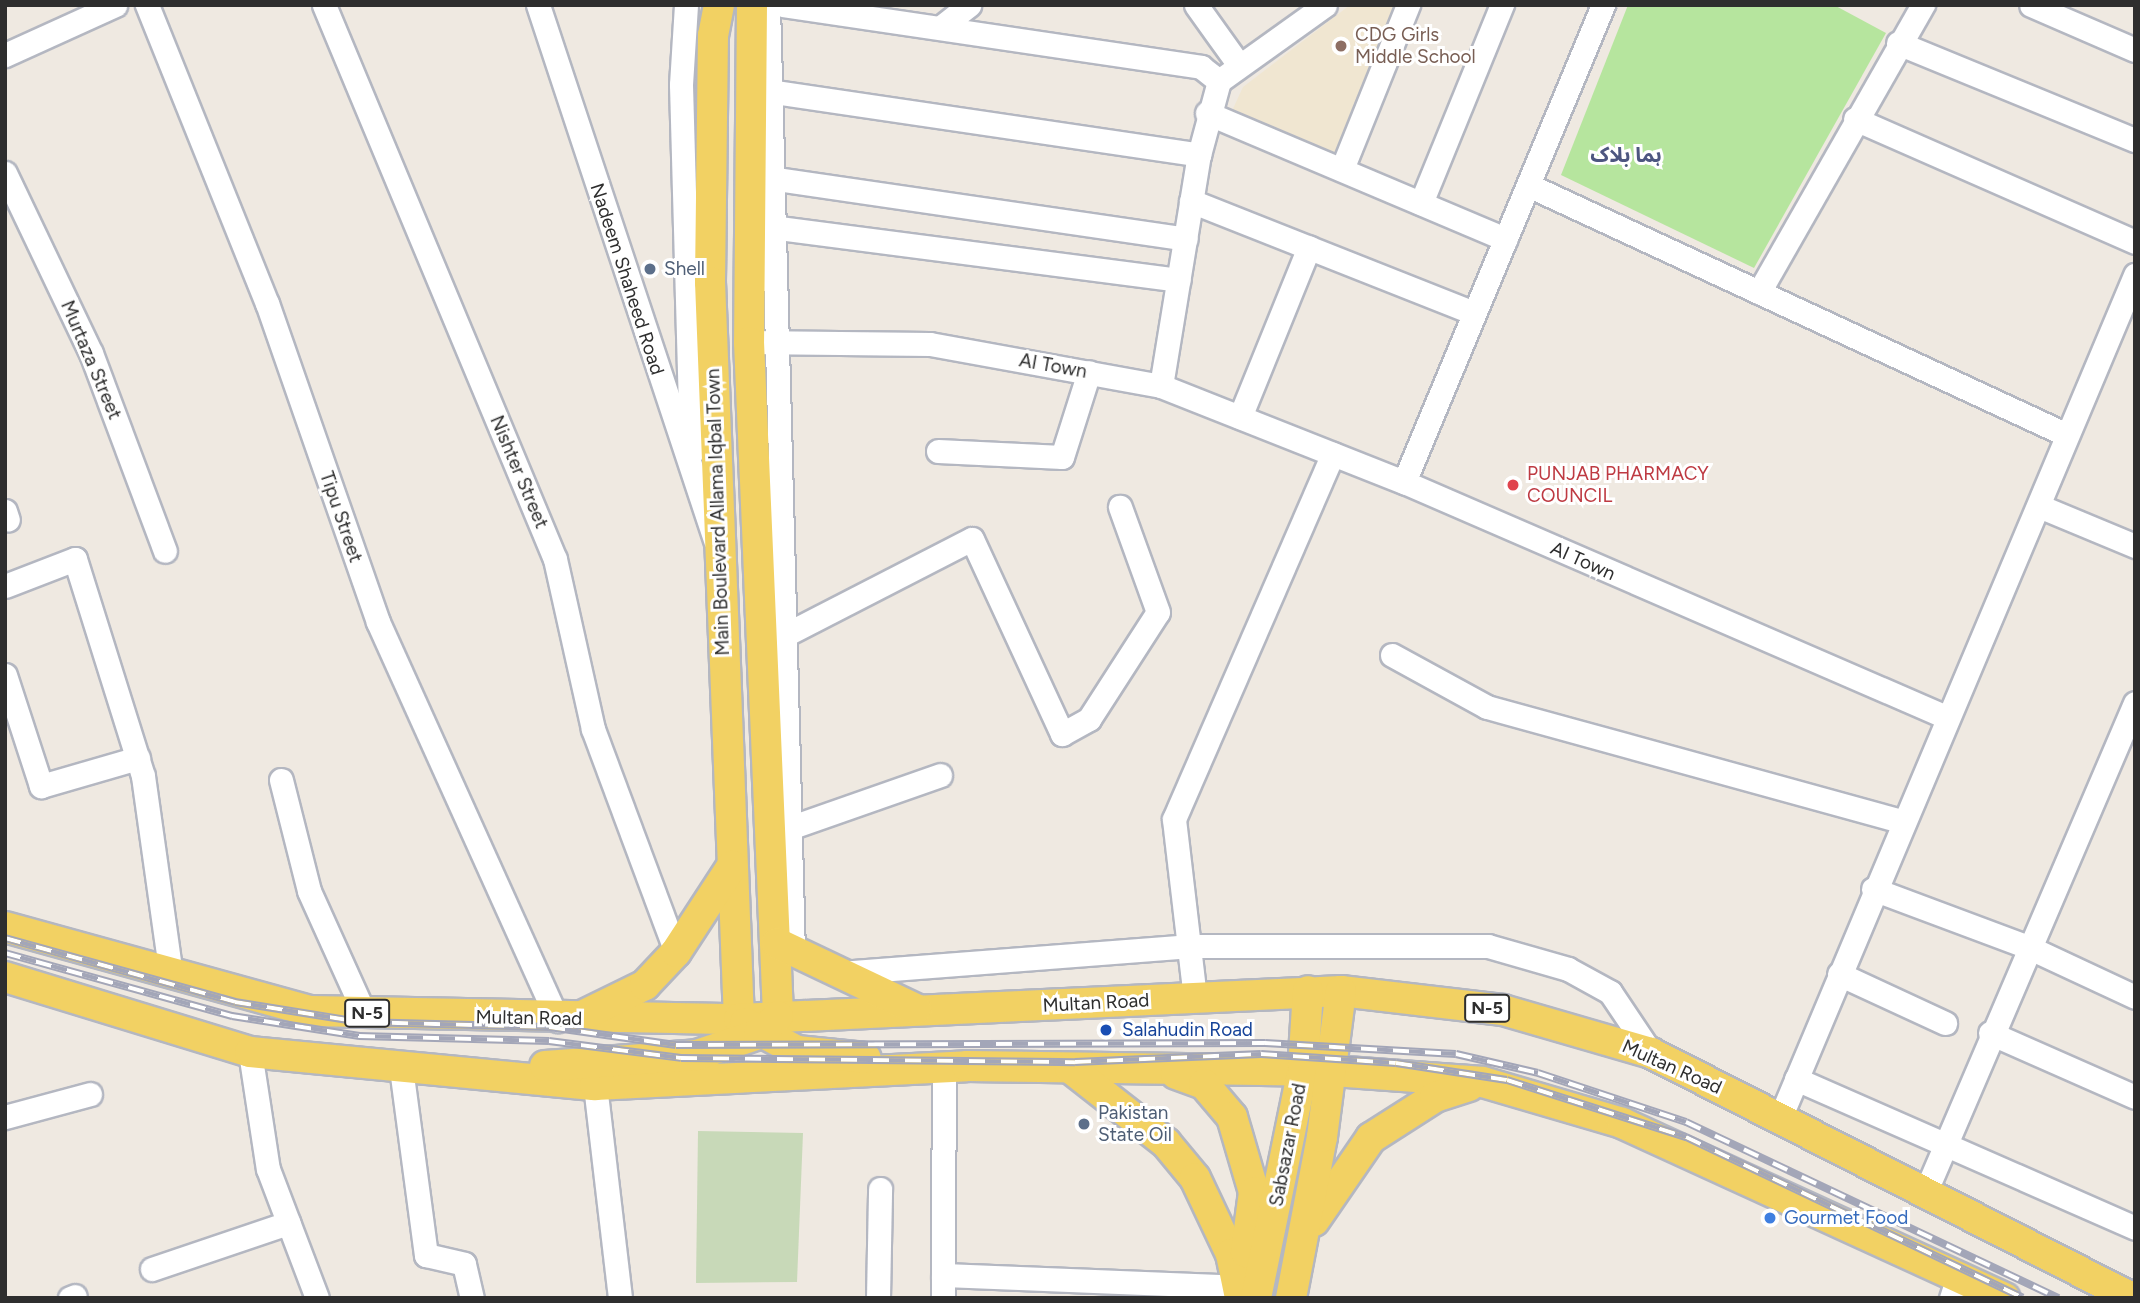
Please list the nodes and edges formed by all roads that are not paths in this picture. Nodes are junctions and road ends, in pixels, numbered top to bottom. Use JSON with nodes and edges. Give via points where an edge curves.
{"nodes":[{"id":1,"x":115,"y":5,"type":"edge"},
{"id":2,"x":146,"y":5,"type":"edge"},
{"id":3,"x":324,"y":5,"type":"edge"},
{"id":4,"x":538,"y":5,"type":"edge"},
{"id":5,"x":685,"y":5,"type":"edge"},
{"id":6,"x":719,"y":5,"type":"edge"},
{"id":7,"x":752,"y":5,"type":"edge"},
{"id":8,"x":768,"y":5,"type":"edge"},
{"id":9,"x":783,"y":5,"type":"edge"},
{"id":10,"x":969,"y":5,"type":"edge"},
{"id":11,"x":1196,"y":5,"type":"edge"},
{"id":12,"x":1408,"y":5,"type":"edge"},
{"id":13,"x":1502,"y":5,"type":"edge"},
{"id":14,"x":1603,"y":5,"type":"edge"},
{"id":15,"x":1923,"y":5,"type":"edge"},
{"id":16,"x":2031,"y":5,"type":"edge"},
{"id":17,"x":1314,"y":9,"type":"edge"},
{"id":18,"x":942,"y":27,"type":"junction"},
{"id":19,"x":1898,"y":43,"type":"junction"},
{"id":20,"x":2135,"y":50,"type":"edge"},
{"id":21,"x":5,"y":55,"type":"edge"},
{"id":22,"x":1239,"y":65,"type":"junction"},
{"id":23,"x":1219,"y":81,"type":"junction"},
{"id":24,"x":768,"y":91,"type":"junction"},
{"id":25,"x":1208,"y":113,"type":"junction"},
{"id":26,"x":1855,"y":119,"type":"junction"},
{"id":27,"x":2135,"y":140,"type":"edge"},
{"id":28,"x":1199,"y":155,"type":"junction"},
{"id":29,"x":1342,"y":169,"type":"junction"},
{"id":30,"x":5,"y":173,"type":"edge"},
{"id":31,"x":770,"y":178,"type":"junction"},
{"id":32,"x":1528,"y":185,"type":"junction"},
{"id":33,"x":1191,"y":201,"type":"junction"},
{"id":34,"x":1421,"y":203,"type":"junction"},
{"id":35,"x":698,"y":213,"type":"junction"},
{"id":36,"x":771,"y":227,"type":"junction"},
{"id":37,"x":1186,"y":239,"type":"junction"},
{"id":38,"x":1505,"y":239,"type":"junction"},
{"id":39,"x":2135,"y":242,"type":"edge"},
{"id":40,"x":1309,"y":247,"type":"junction"},
{"id":41,"x":2135,"y":275,"type":"edge"},
{"id":42,"x":1179,"y":280,"type":"junction"},
{"id":43,"x":1759,"y":292,"type":"junction"},
{"id":44,"x":1474,"y":313,"type":"junction"},
{"id":45,"x":761,"y":342,"type":"junction"},
{"id":46,"x":1089,"y":372,"type":"junction"},
{"id":47,"x":1161,"y":386,"type":"junction"},
{"id":48,"x":1240,"y":417,"type":"junction"},
{"id":49,"x":2067,"y":435,"type":"junction"},
{"id":50,"x":938,"y":451,"type":"dead end"},
{"id":51,"x":1333,"y":454,"type":"junction"},
{"id":52,"x":691,"y":477,"type":"junction"},
{"id":53,"x":1404,"y":482,"type":"junction"},
{"id":54,"x":2039,"y":506,"type":"junction"},
{"id":55,"x":1119,"y":507,"type":"dead end"},
{"id":56,"x":2135,"y":546,"type":"edge"},
{"id":57,"x":719,"y":550,"type":"junction"},
{"id":58,"x":165,"y":551,"type":"dead end"},
{"id":59,"x":5,"y":586,"type":"edge"},
{"id":60,"x":782,"y":636,"type":"junction"},
{"id":61,"x":1392,"y":655,"type":"dead end"},
{"id":62,"x":5,"y":674,"type":"edge"},
{"id":63,"x":2135,"y":703,"type":"edge"},
{"id":64,"x":1944,"y":716,"type":"junction"},
{"id":65,"x":138,"y":758,"type":"junction"},
{"id":66,"x":940,"y":775,"type":"dead end"},
{"id":67,"x":281,"y":780,"type":"dead end"},
{"id":68,"x":1901,"y":821,"type":"junction"},
{"id":69,"x":789,"y":828,"type":"junction"},
{"id":70,"x":732,"y":866,"type":"junction"},
{"id":71,"x":1873,"y":889,"type":"junction"},
{"id":72,"x":5,"y":927,"type":"edge"},
{"id":73,"x":1188,"y":946,"type":"junction"},
{"id":74,"x":785,"y":947,"type":"junction"},
{"id":75,"x":2028,"y":947,"type":"junction"},
{"id":76,"x":676,"y":952,"type":"junction"},
{"id":77,"x":838,"y":973,"type":"junction"},
{"id":78,"x":171,"y":974,"type":"junction"},
{"id":79,"x":1839,"y":974,"type":"junction"},
{"id":80,"x":5,"y":977,"type":"edge"},
{"id":81,"x":1308,"y":991,"type":"junction"},
{"id":82,"x":1341,"y":991,"type":"junction"},
{"id":83,"x":1195,"y":998,"type":"junction"},
{"id":84,"x":2135,"y":998,"type":"edge"},
{"id":85,"x":364,"y":1013,"type":"junction"},
{"id":86,"x":925,"y":1013,"type":"junction"},
{"id":87,"x":567,"y":1020,"type":"junction"},
{"id":88,"x":759,"y":1023,"type":"junction"},
{"id":89,"x":1945,"y":1023,"type":"dead end"},
{"id":90,"x":1990,"y":1033,"type":"junction"},
{"id":91,"x":250,"y":1052,"type":"junction"},
{"id":92,"x":1651,"y":1053,"type":"junction"},
{"id":93,"x":956,"y":1066,"type":"junction"},
{"id":94,"x":401,"y":1068,"type":"junction"},
{"id":95,"x":1070,"y":1068,"type":"junction"},
{"id":96,"x":1303,"y":1070,"type":"junction"},
{"id":97,"x":1167,"y":1071,"type":"junction"},
{"id":98,"x":1333,"y":1071,"type":"junction"},
{"id":99,"x":470,"y":1072,"type":"junction"},
{"id":100,"x":1796,"y":1079,"type":"junction"},
{"id":101,"x":1483,"y":1082,"type":"junction"},
{"id":102,"x":595,"y":1085,"type":"junction"},
{"id":103,"x":90,"y":1094,"type":"dead end"},
{"id":104,"x":2135,"y":1097,"type":"edge"},
{"id":105,"x":5,"y":1117,"type":"edge"},
{"id":106,"x":1780,"y":1118,"type":"junction"},
{"id":107,"x":1943,"y":1142,"type":"junction"},
{"id":108,"x":880,"y":1189,"type":"dead end"},
{"id":109,"x":1925,"y":1193,"type":"junction"},
{"id":110,"x":288,"y":1223,"type":"junction"},
{"id":111,"x":2135,"y":1227,"type":"edge"},
{"id":112,"x":1299,"y":1260,"type":"junction"},
{"id":113,"x":152,"y":1269,"type":"dead end"},
{"id":114,"x":943,"y":1275,"type":"junction"},
{"id":115,"x":1955,"y":1287,"type":"edge"},
{"id":116,"x":1245,"y":1294,"type":"edge"},
{"id":117,"x":317,"y":1298,"type":"edge"},
{"id":118,"x":472,"y":1298,"type":"edge"},
{"id":119,"x":620,"y":1298,"type":"edge"},
{"id":120,"x":878,"y":1298,"type":"edge"},
{"id":121,"x":943,"y":1298,"type":"edge"},
{"id":122,"x":1291,"y":1298,"type":"edge"},
{"id":123,"x":2005,"y":1298,"type":"edge"},
{"id":124,"x":2132,"y":1298,"type":"edge"}],
"edges":[{"from":1,"to":21,"type":"street"},
{"from":2,"to":87,"type":"street","name":"Tipu Street","via":[[267,303],[378,622]]},
{"from":3,"to":76,"type":"street","name":"Nishter Street","via":[[555,559],[593,729]]},
{"from":4,"to":52,"type":"street","name":"Nadeem Shaheed Road"},
{"from":5,"to":35,"type":"street"},
{"from":6,"to":35,"type":"main road","name":"Main Boulevard Allama Iqbal Town"},
{"from":7,"to":45,"type":"main road","name":"Main Boulevard Allama Iqbal Town"},
{"from":8,"to":24,"type":"street"},
{"from":9,"to":18,"type":"street"},
{"from":10,"to":18,"type":"street"},
{"from":11,"to":22,"type":"street"},
{"from":12,"to":29,"type":"street"},
{"from":13,"to":34,"type":"street"},
{"from":14,"to":32,"type":"street"},
{"from":15,"to":19,"type":"street"},
{"from":16,"to":20,"type":"street"},
{"from":17,"to":22,"type":"street"},
{"from":18,"to":23,"type":"street","via":[[1202,67]]},
{"from":19,"to":26,"type":"street"},
{"from":19,"to":27,"type":"street"},
{"from":22,"to":23,"type":"street"},
{"from":23,"to":25,"type":"street"},
{"from":24,"to":28,"type":"street"},
{"from":24,"to":31,"type":"street"},
{"from":25,"to":28,"type":"street"},
{"from":25,"to":29,"type":"street"},
{"from":26,"to":39,"type":"street"},
{"from":26,"to":43,"type":"street"},
{"from":28,"to":33,"type":"street"},
{"from":29,"to":34,"type":"street"},
{"from":30,"to":58,"type":"street","name":"Murtaza Street","via":[[91,353]]},
{"from":31,"to":36,"type":"street"},
{"from":31,"to":37,"type":"street"},
{"from":32,"to":38,"type":"street"},
{"from":32,"to":43,"type":"street"},
{"from":33,"to":37,"type":"street"},
{"from":33,"to":40,"type":"street"},
{"from":34,"to":38,"type":"street"},
{"from":35,"to":52,"type":"street"},
{"from":35,"to":57,"type":"main road","name":"Main Boulevard Allama Iqbal Town"},
{"from":36,"to":42,"type":"street"},
{"from":36,"to":45,"type":"street"},
{"from":37,"to":42,"type":"street"},
{"from":38,"to":44,"type":"street"},
{"from":40,"to":44,"type":"street"},
{"from":40,"to":48,"type":"street"},
{"from":41,"to":49,"type":"street"},
{"from":42,"to":47,"type":"street"},
{"from":43,"to":49,"type":"street"},
{"from":44,"to":53,"type":"street"},
{"from":45,"to":46,"type":"street","name":"AI Town","via":[[930,344]]},
{"from":45,"to":60,"type":"street"},
{"from":45,"to":74,"type":"main road","name":"Main Boulevard Allama Iqbal Town"},
{"from":46,"to":47,"type":"street","name":"AI Town"},
{"from":46,"to":50,"type":"street","via":[[1062,457]]},
{"from":47,"to":48,"type":"street","name":"AI Town"},
{"from":48,"to":51,"type":"street","name":"AI Town"},
{"from":49,"to":54,"type":"street"},
{"from":51,"to":53,"type":"street","name":"AI Town"},
{"from":51,"to":73,"type":"street","via":[[1178,801],[1174,839]]},
{"from":52,"to":57,"type":"street","name":"Nadeem Shaheed Road"},
{"from":53,"to":64,"type":"street","name":"AI Town"},
{"from":54,"to":56,"type":"street"},
{"from":54,"to":64,"type":"street"},
{"from":55,"to":60,"type":"street","via":[[1157,612],[1089,719],[1062,734],[972,538]]},
{"from":57,"to":70,"type":"main road","name":"Main Boulevard Allama Iqbal Town"},
{"from":59,"to":65,"type":"street","via":[[75,559]]},
{"from":60,"to":69,"type":"street"},
{"from":61,"to":68,"type":"street","via":[[1488,707]]},
{"from":62,"to":65,"type":"street","via":[[40,786]]},
{"from":63,"to":75,"type":"street"},
{"from":64,"to":68,"type":"street"},
{"from":65,"to":78,"type":"street"},
{"from":66,"to":69,"type":"street"},
{"from":67,"to":85,"type":"street","via":[[309,891]]},
{"from":68,"to":71,"type":"street"},
{"from":69,"to":74,"type":"street"},
{"from":70,"to":76,"type":"main road"},
{"from":70,"to":88,"type":"main road","name":"Main Boulevard Allama Iqbal Town"},
{"from":71,"to":75,"type":"street"},
{"from":71,"to":79,"type":"street"},
{"from":72,"to":78,"type":"main road","name":"Multan Road","number":"N-5"},
{"from":73,"to":77,"type":"street"},
{"from":73,"to":83,"type":"street"},
{"from":73,"to":92,"type":"street","via":[[1488,946],[1568,969],[1610,992]]},
{"from":74,"to":77,"type":"main road"},
{"from":74,"to":88,"type":"main road","name":"Main Boulevard Allama Iqbal Town"},
{"from":75,"to":84,"type":"street"},
{"from":75,"to":90,"type":"street"},
{"from":76,"to":87,"type":"main road","via":[[645,985]]},
{"from":77,"to":86,"type":"main road"},
{"from":78,"to":85,"type":"main road","name":"Multan Road","number":"N-5","via":[[311,1011]]},
{"from":79,"to":89,"type":"street"},
{"from":79,"to":100,"type":"street"},
{"from":80,"to":91,"type":"main road"},
{"from":81,"to":82,"type":"main road","name":"Multan Road","number":"N-5"},
{"from":81,"to":83,"type":"main road","name":"Multan Road","number":"N-5"},
{"from":81,"to":96,"type":"main road","name":"Sabsazar Road"},
{"from":82,"to":92,"type":"main road","name":"Multan Road","number":"N-5","via":[[1503,1010]]},
{"from":82,"to":98,"type":"main road","name":"Sabsazar Road"},
{"from":83,"to":86,"type":"main road","name":"Multan Road","number":"N-5"},
{"from":85,"to":87,"type":"main road","name":"Multan Road","number":"N-5"},
{"from":86,"to":88,"type":"main road","name":"Multan Road","number":"N-5"},
{"from":87,"to":88,"type":"main road","name":"Multan Road","number":"N-5"},
{"from":88,"to":93,"type":"main road","via":[[797,1051]]},
{"from":88,"to":99,"type":"main road","via":[[697,1055]]},
{"from":90,"to":104,"type":"street"},
{"from":90,"to":107,"type":"street"},
{"from":91,"to":94,"type":"main road"},
{"from":91,"to":110,"type":"street","via":[[265,1155]]},
{"from":92,"to":106,"type":"main road","name":"Multan Road","number":"N-5"},
{"from":93,"to":95,"type":"main road"},
{"from":93,"to":102,"type":"main road"},
{"from":93,"to":114,"type":"street"},
{"from":94,"to":99,"type":"main road"},
{"from":94,"to":118,"type":"street","via":[[426,1255],[464,1264]]},
{"from":95,"to":97,"type":"main road"},
{"from":95,"to":116,"type":"main road","via":[[1166,1143],[1195,1178],[1214,1212]]},
{"from":96,"to":97,"type":"main road"},
{"from":96,"to":98,"type":"main road"},
{"from":96,"to":116,"type":"main road","name":"Sabsazar Road"},
{"from":97,"to":116,"type":"main road","via":[[1203,1084],[1232,1117],[1254,1192]]},
{"from":98,"to":101,"type":"main road"},
{"from":98,"to":112,"type":"main road","name":"Sabsazar Road"},
{"from":99,"to":102,"type":"main road"},
{"from":100,"to":106,"type":"street"},
{"from":100,"to":107,"type":"street"},
{"from":101,"to":112,"type":"main road","via":[[1435,1097],[1371,1138],[1321,1205]]},
{"from":101,"to":115,"type":"main road","via":[[1622,1123]]},
{"from":102,"to":119,"type":"street"},
{"from":103,"to":105,"type":"street"},
{"from":106,"to":109,"type":"main road","name":"Multan Road","number":"N-5"},
{"from":107,"to":109,"type":"street"},
{"from":107,"to":111,"type":"street"},
{"from":108,"to":120,"type":"street"},
{"from":109,"to":124,"type":"main road","name":"Multan Road","number":"N-5"},
{"from":110,"to":113,"type":"street"},
{"from":110,"to":117,"type":"street"},
{"from":112,"to":122,"type":"main road","name":"Sabsazar Road"},
{"from":114,"to":116,"type":"street"},
{"from":114,"to":121,"type":"street"},
{"from":115,"to":123,"type":"main road"}]}
